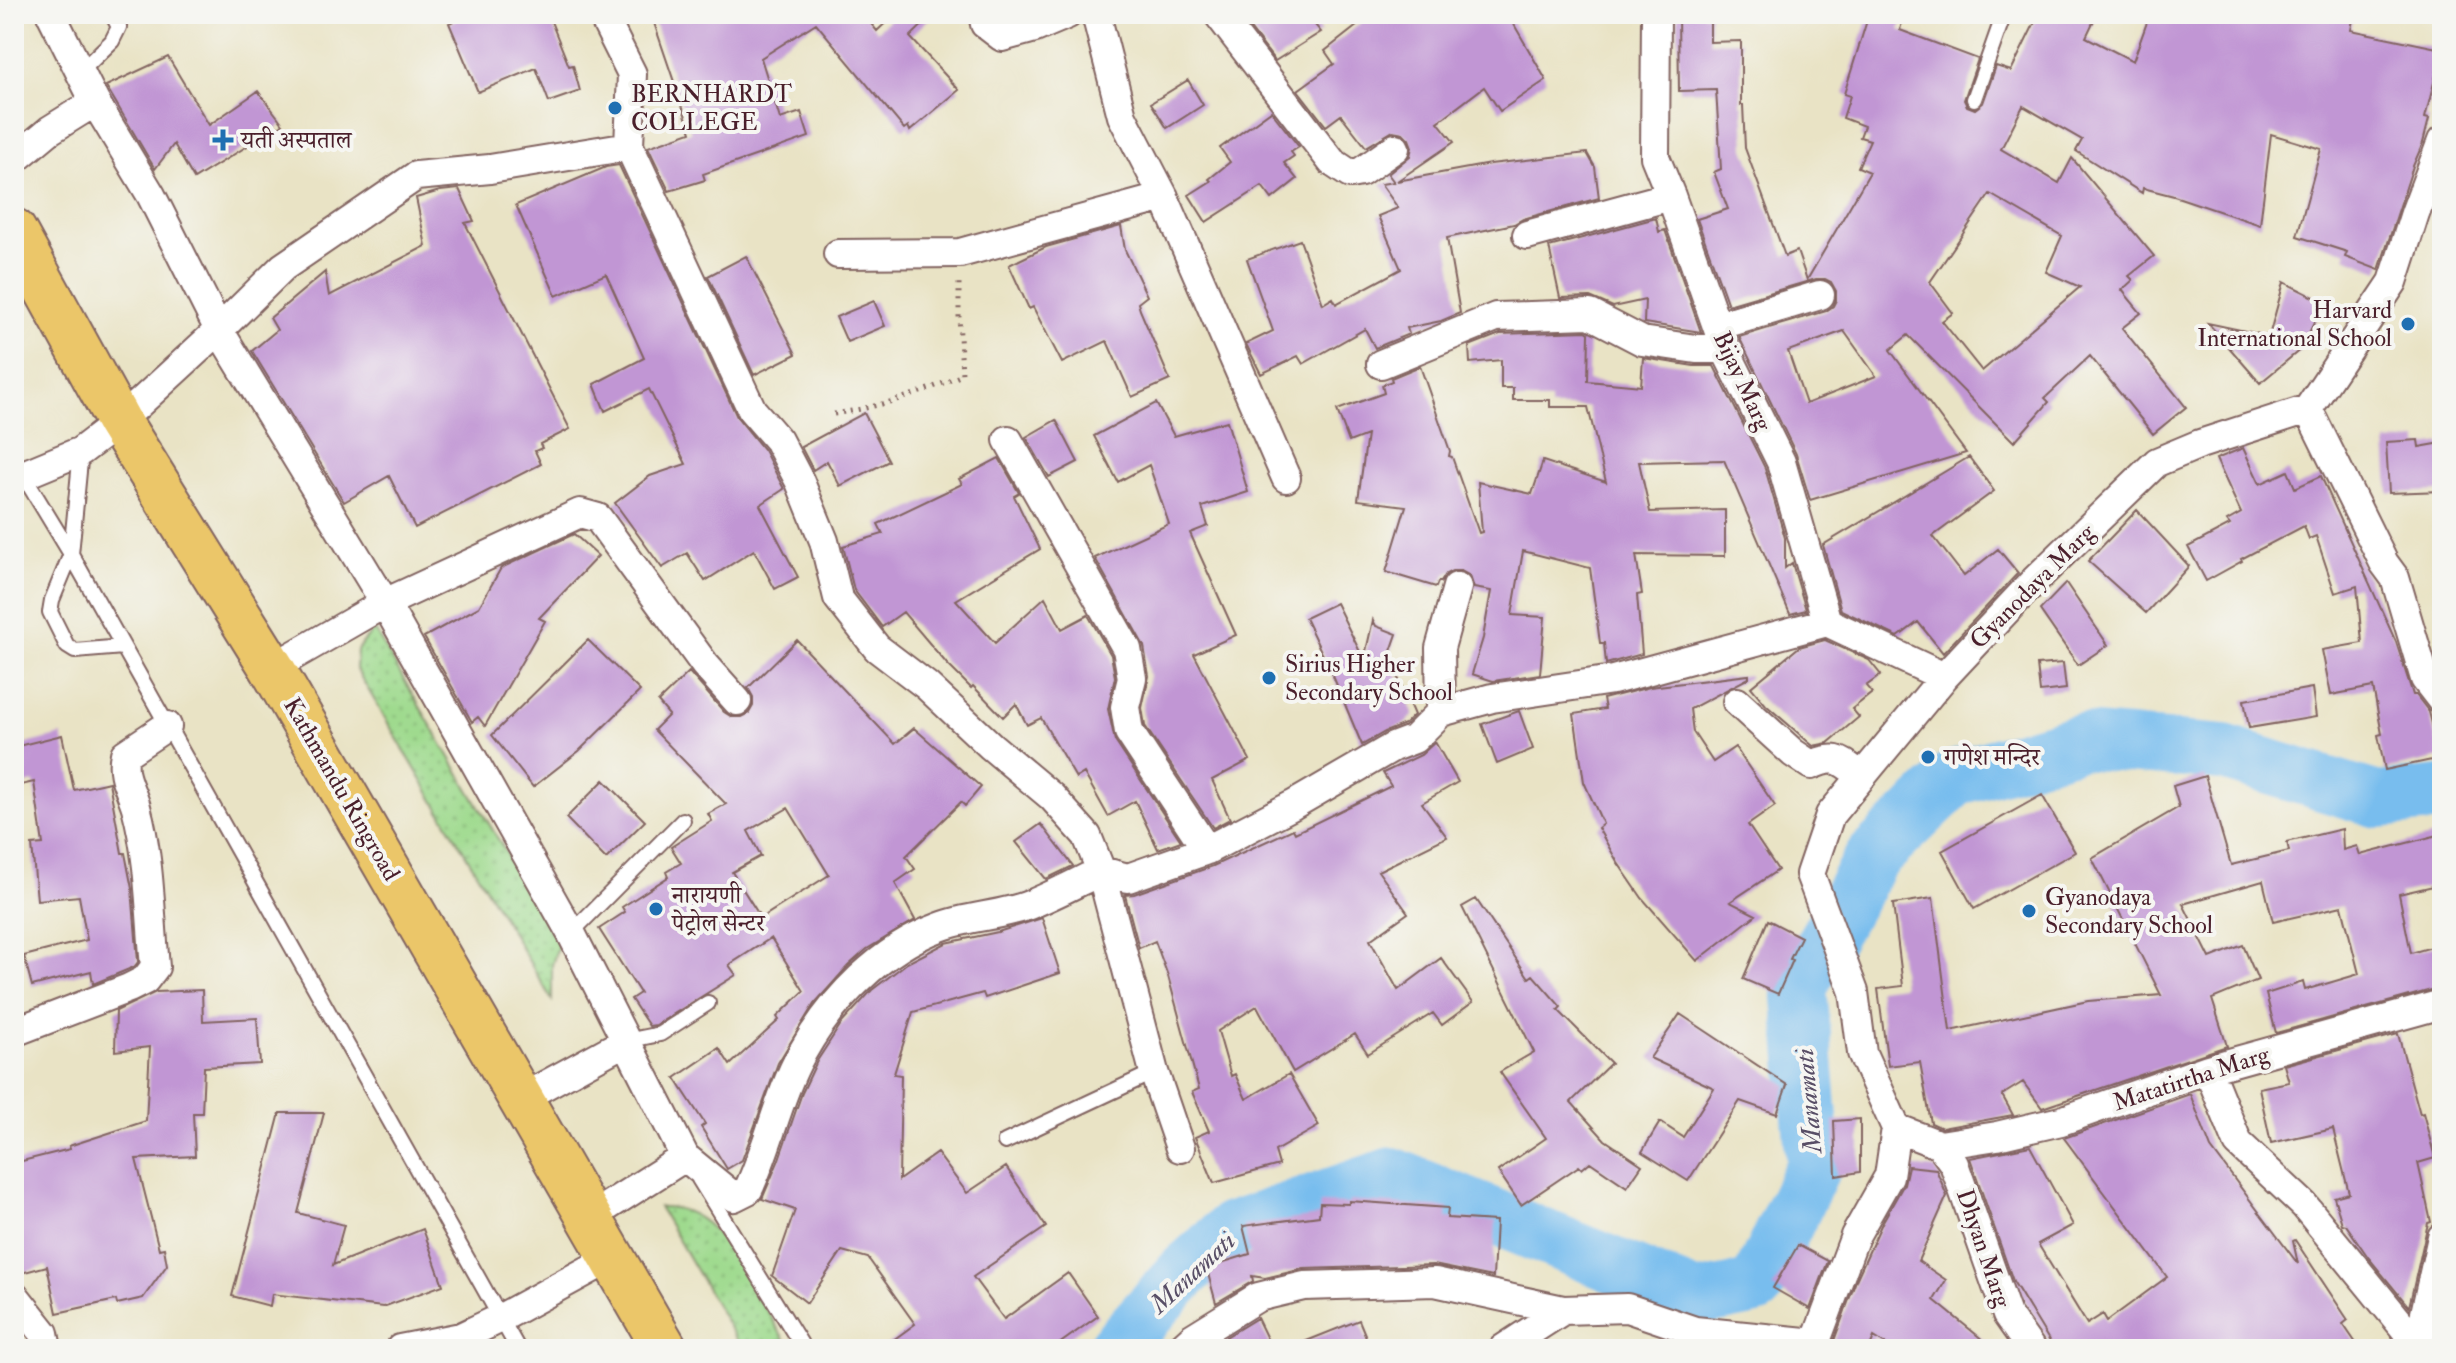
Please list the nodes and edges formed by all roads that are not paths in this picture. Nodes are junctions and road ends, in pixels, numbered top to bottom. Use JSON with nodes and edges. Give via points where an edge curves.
{"nodes":[{"id":1,"x":51,"y":14,"type":"edge"},
{"id":2,"x":112,"y":14,"type":"edge"},
{"id":3,"x":602,"y":14,"type":"edge"},
{"id":4,"x":983,"y":14,"type":"edge"},
{"id":5,"x":1068,"y":14,"type":"edge"},
{"id":6,"x":1094,"y":14,"type":"edge"},
{"id":7,"x":1218,"y":14,"type":"edge"},
{"id":8,"x":1656,"y":14,"type":"edge"},
{"id":9,"x":2004,"y":14,"type":"edge"},
{"id":10,"x":80,"y":72,"type":"junction"},
{"id":11,"x":1974,"y":99,"type":"dead end"},
{"id":12,"x":95,"y":102,"type":"junction"},
{"id":13,"x":2442,"y":141,"type":"edge"},
{"id":14,"x":629,"y":146,"type":"junction"},
{"id":15,"x":1395,"y":148,"type":"dead end"},
{"id":16,"x":14,"y":160,"type":"edge"},
{"id":17,"x":1671,"y":196,"type":"junction"},
{"id":18,"x":1164,"y":197,"type":"junction"},
{"id":19,"x":14,"y":231,"type":"edge"},
{"id":20,"x":1527,"y":235,"type":"dead end"},
{"id":21,"x":838,"y":254,"type":"dead end"},
{"id":22,"x":1820,"y":295,"type":"dead end"},
{"id":23,"x":219,"y":330,"type":"junction"},
{"id":24,"x":1721,"y":338,"type":"junction"},
{"id":25,"x":1381,"y":364,"type":"dead end"},
{"id":26,"x":2308,"y":409,"type":"junction"},
{"id":27,"x":119,"y":422,"type":"junction"},
{"id":28,"x":1008,"y":440,"type":"dead end"},
{"id":29,"x":81,"y":451,"type":"junction"},
{"id":30,"x":17,"y":470,"type":"edge"},
{"id":31,"x":1286,"y":478,"type":"dead end"},
{"id":32,"x":71,"y":554,"type":"junction"},
{"id":33,"x":1457,"y":587,"type":"dead end"},
{"id":34,"x":385,"y":603,"type":"junction"},
{"id":35,"x":1827,"y":622,"type":"junction"},
{"id":36,"x":123,"y":647,"type":"junction"},
{"id":37,"x":272,"y":668,"type":"junction"},
{"id":38,"x":1944,"y":677,"type":"junction"},
{"id":39,"x":737,"y":701,"type":"dead end"},
{"id":40,"x":2442,"y":701,"type":"edge"},
{"id":41,"x":1737,"y":702,"type":"dead end"},
{"id":42,"x":1441,"y":712,"type":"junction"},
{"id":43,"x":167,"y":726,"type":"junction"},
{"id":44,"x":1861,"y":776,"type":"junction"},
{"id":45,"x":683,"y":820,"type":"dead end"},
{"id":46,"x":1207,"y":850,"type":"junction"},
{"id":47,"x":1101,"y":871,"type":"junction"},
{"id":48,"x":571,"y":933,"type":"junction"},
{"id":49,"x":708,"y":1003,"type":"dead end"},
{"id":50,"x":2442,"y":1004,"type":"edge"},
{"id":51,"x":14,"y":1032,"type":"edge"},
{"id":52,"x":626,"y":1041,"type":"junction"},
{"id":53,"x":2208,"y":1069,"type":"junction"},
{"id":54,"x":1154,"y":1072,"type":"junction"},
{"id":55,"x":522,"y":1098,"type":"junction"},
{"id":56,"x":1896,"y":1128,"type":"junction"},
{"id":57,"x":1005,"y":1142,"type":"dead end"},
{"id":58,"x":1940,"y":1145,"type":"junction"},
{"id":59,"x":1180,"y":1148,"type":"dead end"},
{"id":60,"x":685,"y":1157,"type":"junction"},
{"id":61,"x":589,"y":1218,"type":"junction"},
{"id":62,"x":2442,"y":1237,"type":"edge"},
{"id":63,"x":611,"y":1258,"type":"junction"},
{"id":64,"x":14,"y":1295,"type":"edge"},
{"id":65,"x":1563,"y":1310,"type":"junction"},
{"id":66,"x":499,"y":1319,"type":"junction"},
{"id":67,"x":1685,"y":1340,"type":"edge"},
{"id":68,"x":1189,"y":1345,"type":"edge"},
{"id":69,"x":1814,"y":1346,"type":"edge"},
{"id":70,"x":2421,"y":1347,"type":"edge"},
{"id":71,"x":47,"y":1349,"type":"edge"},
{"id":72,"x":400,"y":1349,"type":"edge"},
{"id":73,"x":518,"y":1349,"type":"edge"},
{"id":74,"x":665,"y":1349,"type":"edge"},
{"id":75,"x":804,"y":1349,"type":"edge"},
{"id":76,"x":1503,"y":1349,"type":"edge"},
{"id":77,"x":2031,"y":1349,"type":"edge"}],
"edges":[{"from":1,"to":10,"type":"street"},
{"from":2,"to":10,"type":"lane","via":[[119,27],[112,41]]},
{"from":3,"to":14,"type":"street","via":[[632,74]]},
{"from":4,"to":5,"type":"street","via":[[985,24],[1002,37]]},
{"from":6,"to":18,"type":"street","via":[[1122,116]]},
{"from":7,"to":15,"type":"street","via":[[1332,162],[1350,174],[1361,172]]},
{"from":8,"to":17,"type":"street","name":"Bijay Marg","via":[[1655,157]]},
{"from":9,"to":11,"type":"lane"},
{"from":10,"to":12,"type":"street"},
{"from":12,"to":16,"type":"street"},
{"from":12,"to":23,"type":"street","via":[[151,195]]},
{"from":13,"to":26,"type":"street","via":[[2393,282]]},
{"from":14,"to":23,"type":"street","via":[[416,176],[283,267]]},
{"from":14,"to":47,"type":"street","via":[[752,410],[778,440],[800,482],[824,541],[838,598],[877,648],[1052,797],[1087,836]]},
{"from":17,"to":20,"type":"street"},
{"from":17,"to":24,"type":"street","name":"Bijay Marg"},
{"from":18,"to":21,"type":"street","via":[[960,253]]},
{"from":18,"to":31,"type":"street"},
{"from":19,"to":27,"type":"highway","name":"Kathmandu Ringroad"},
{"from":22,"to":24,"type":"street"},
{"from":23,"to":27,"type":"street"},
{"from":23,"to":34,"type":"street"},
{"from":24,"to":25,"type":"street","via":[[1696,349],[1642,341],[1590,314],[1496,317]]},
{"from":24,"to":35,"type":"street","name":"Bijay Marg","via":[[1781,462]]},
{"from":26,"to":38,"type":"street","name":"Gyanodaya Marg","via":[[2157,462]]},
{"from":26,"to":40,"type":"street","via":[[2395,578],[2425,679]]},
{"from":27,"to":29,"type":"street"},
{"from":27,"to":37,"type":"highway","name":"Kathmandu Ringroad"},
{"from":28,"to":46,"type":"street","via":[[1127,649],[1132,678],[1125,707],[1129,732]]},
{"from":29,"to":30,"type":"street"},
{"from":29,"to":32,"type":"lane"},
{"from":30,"to":32,"type":"lane"},
{"from":32,"to":36,"type":"lane"},
{"from":32,"to":36,"type":"lane","via":[[50,612],[67,646],[75,651]]},
{"from":33,"to":42,"type":"street","via":[[1440,648]]},
{"from":34,"to":37,"type":"street"},
{"from":34,"to":39,"type":"street","via":[[580,513],[598,518]]},
{"from":34,"to":48,"type":"street"},
{"from":35,"to":38,"type":"street"},
{"from":35,"to":42,"type":"street","via":[[1613,680],[1492,698]]},
{"from":36,"to":43,"type":"lane"},
{"from":37,"to":55,"type":"highway","name":"Kathmandu Ringroad"},
{"from":38,"to":44,"type":"street","name":"Gyanodaya Marg"},
{"from":41,"to":44,"type":"street","via":[[1811,765],[1838,758]]},
{"from":42,"to":46,"type":"street","via":[[1414,739]]},
{"from":43,"to":51,"type":"street","via":[[125,754],[122,768],[143,837],[155,967],[129,988]]},
{"from":43,"to":66,"type":"lane"},
{"from":44,"to":56,"type":"street","name":"Gyanodaya Marg","via":[[1830,815],[1810,874],[1854,992],[1862,1053]]},
{"from":45,"to":48,"type":"lane"},
{"from":46,"to":47,"type":"street","via":[[1128,878]]},
{"from":47,"to":54,"type":"street"},
{"from":47,"to":60,"type":"street","via":[[1027,906],[940,927],[872,968],[817,1028],[803,1052],[748,1190],[734,1197]]},
{"from":48,"to":52,"type":"street"},
{"from":49,"to":52,"type":"lane","via":[[660,1034]]},
{"from":50,"to":53,"type":"street","name":"Matatirtha Marg"},
{"from":52,"to":55,"type":"street"},
{"from":52,"to":60,"type":"street"},
{"from":53,"to":58,"type":"street","name":"Matatirtha Marg","via":[[2061,1121]]},
{"from":53,"to":70,"type":"street","via":[[2238,1143],[2304,1205]]},
{"from":54,"to":57,"type":"lane"},
{"from":54,"to":59,"type":"street"},
{"from":55,"to":61,"type":"highway","name":"Kathmandu Ringroad"},
{"from":56,"to":58,"type":"street"},
{"from":56,"to":69,"type":"street","via":[[1889,1176],[1855,1236]]},
{"from":58,"to":77,"type":"street","name":"Dhyan Marg","via":[[1954,1164],[2007,1315]]},
{"from":60,"to":61,"type":"street"},
{"from":60,"to":75,"type":"lane"},
{"from":61,"to":63,"type":"highway","name":"Kathmandu Ringroad"},
{"from":62,"to":70,"type":"street"},
{"from":63,"to":66,"type":"street"},
{"from":63,"to":74,"type":"highway","name":"Kathmandu Ringroad"},
{"from":64,"to":71,"type":"street","via":[[44,1333]]},
{"from":65,"to":67,"type":"street","via":[[1627,1308]]},
{"from":65,"to":68,"type":"street","via":[[1435,1282],[1304,1286],[1258,1297]]},
{"from":65,"to":76,"type":"street"},
{"from":66,"to":72,"type":"street","via":[[461,1337]]},
{"from":66,"to":73,"type":"lane"},
{"from":67,"to":69,"type":"street"}]}
